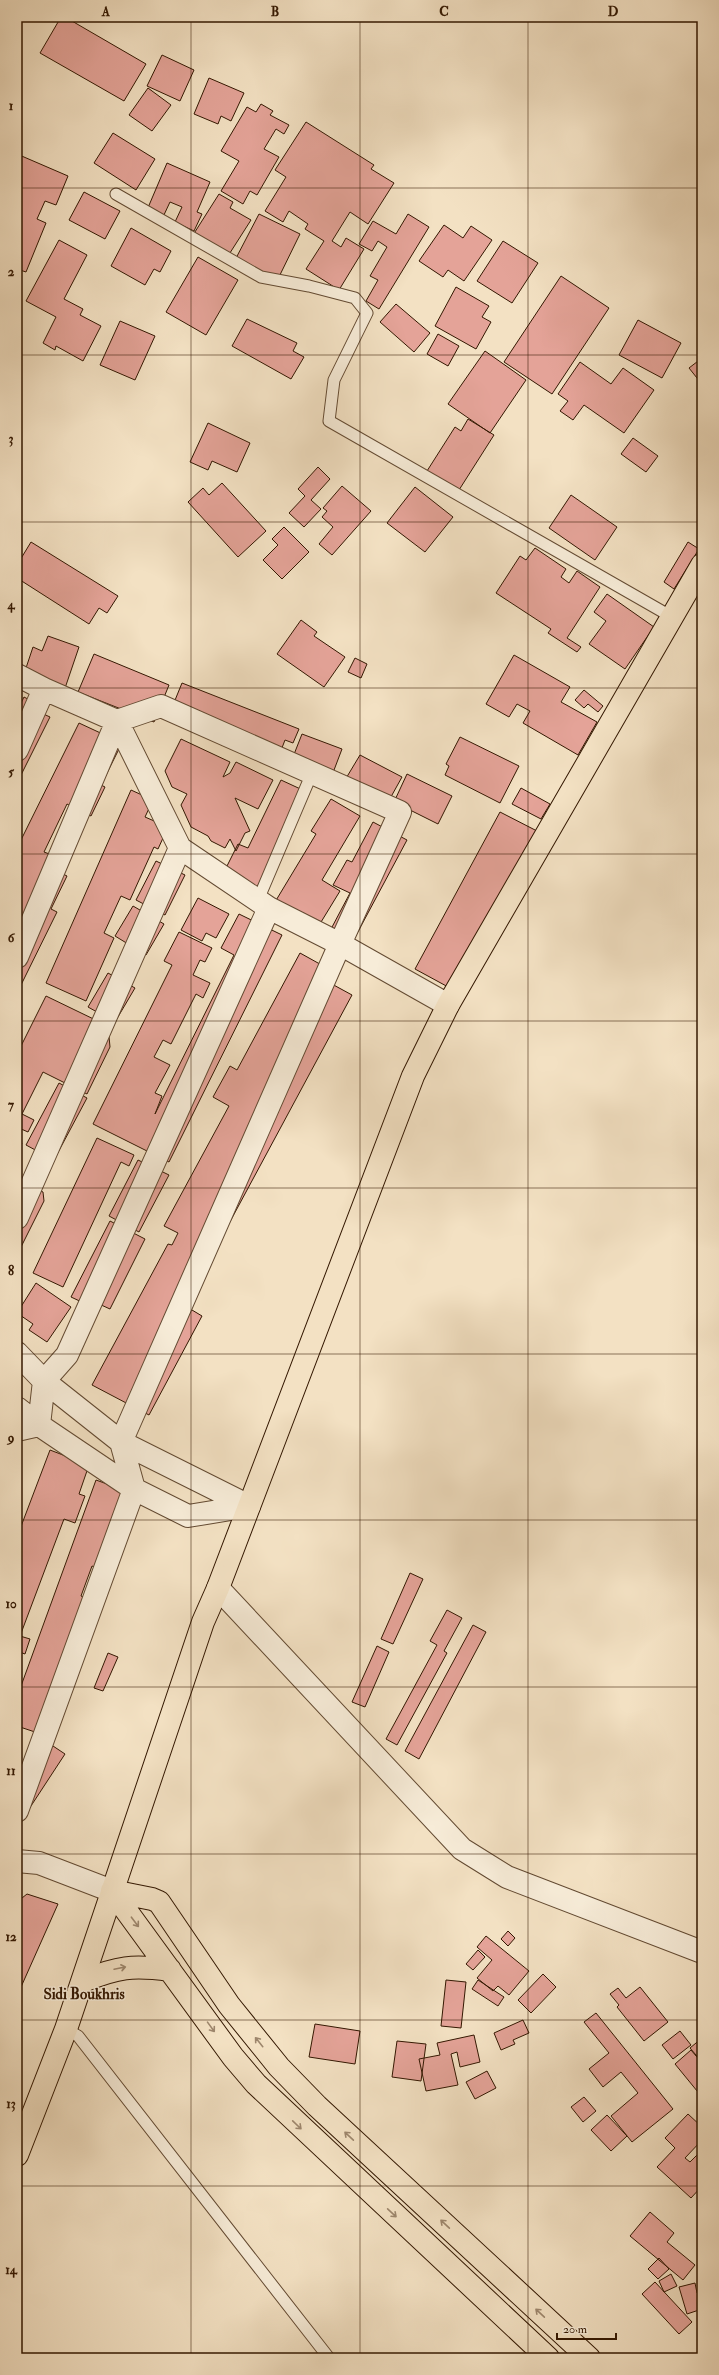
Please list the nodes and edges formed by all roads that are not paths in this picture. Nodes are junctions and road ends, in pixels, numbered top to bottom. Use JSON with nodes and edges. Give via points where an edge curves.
{"nodes":[{"id":1,"x":116,"y":194,"type":"dead end"},
{"id":2,"x":702,"y":565,"type":"edge"},
{"id":3,"x":672,"y":617,"type":"junction"},
{"id":4,"x":17,"y":675,"type":"edge"},
{"id":5,"x":44,"y":689,"type":"junction"},
{"id":6,"x":117,"y":721,"type":"junction"},
{"id":7,"x":17,"y":750,"type":"edge"},
{"id":8,"x":312,"y":773,"type":"junction"},
{"id":9,"x":180,"y":848,"type":"junction"},
{"id":10,"x":263,"y":904,"type":"junction"},
{"id":11,"x":340,"y":944,"type":"junction"},
{"id":12,"x":17,"y":957,"type":"edge"},
{"id":13,"x":448,"y":1005,"type":"junction"},
{"id":14,"x":17,"y":1218,"type":"edge"},
{"id":15,"x":17,"y":1353,"type":"edge"},
{"id":16,"x":44,"y":1381,"type":"junction"},
{"id":17,"x":17,"y":1408,"type":"edge"},
{"id":18,"x":39,"y":1425,"type":"junction"},
{"id":19,"x":17,"y":1430,"type":"edge"},
{"id":20,"x":121,"y":1442,"type":"junction"},
{"id":21,"x":134,"y":1489,"type":"junction"},
{"id":22,"x":249,"y":1506,"type":"junction"},
{"id":23,"x":218,"y":1588,"type":"junction"},
{"id":24,"x":17,"y":1810,"type":"edge"},
{"id":25,"x":17,"y":1861,"type":"edge"},
{"id":26,"x":39,"y":1863,"type":"junction"},
{"id":27,"x":17,"y":1876,"type":"edge"},
{"id":28,"x":112,"y":1891,"type":"junction"},
{"id":29,"x":702,"y":1952,"type":"edge"},
{"id":30,"x":170,"y":1970,"type":"junction"},
{"id":31,"x":83,"y":1981,"type":"junction"},
{"id":32,"x":66,"y":2029,"type":"junction"},
{"id":33,"x":17,"y":2155,"type":"edge"},
{"id":34,"x":329,"y":2358,"type":"edge"},
{"id":35,"x":548,"y":2358,"type":"edge"},
{"id":36,"x":590,"y":2358,"type":"edge"}],
"edges":[{"from":1,"to":3,"type":"lane","via":[[261,277],[355,298],[367,313],[334,380],[329,421]]},
{"from":2,"to":3,"type":"main road"},
{"from":3,"to":13,"type":"main road"},
{"from":4,"to":5,"type":"street"},
{"from":5,"to":6,"type":"street"},
{"from":5,"to":7,"type":"street"},
{"from":6,"to":8,"type":"street","via":[[161,706]]},
{"from":6,"to":9,"type":"street"},
{"from":6,"to":12,"type":"street"},
{"from":8,"to":10,"type":"lane"},
{"from":8,"to":11,"type":"street","via":[[400,812]]},
{"from":9,"to":10,"type":"street"},
{"from":9,"to":14,"type":"street"},
{"from":10,"to":11,"type":"street"},
{"from":10,"to":16,"type":"street","via":[[67,1355]]},
{"from":11,"to":13,"type":"street"},
{"from":11,"to":20,"type":"street"},
{"from":13,"to":22,"type":"main road","via":[[413,1076]]},
{"from":15,"to":16,"type":"street"},
{"from":16,"to":18,"type":"street"},
{"from":16,"to":20,"type":"street"},
{"from":17,"to":18,"type":"street"},
{"from":18,"to":19,"type":"street"},
{"from":18,"to":21,"type":"street"},
{"from":20,"to":21,"type":"street"},
{"from":20,"to":22,"type":"street"},
{"from":21,"to":22,"type":"street","via":[[188,1516]]},
{"from":21,"to":24,"type":"street"},
{"from":22,"to":23,"type":"main road"},
{"from":23,"to":28,"type":"main road","via":[[203,1622]]},
{"from":23,"to":29,"type":"street","via":[[462,1849],[507,1877]]},
{"from":25,"to":26,"type":"street"},
{"from":26,"to":27,"type":"street"},
{"from":26,"to":28,"type":"street"},
{"from":28,"to":30,"type":"main road","one_way":true},
{"from":28,"to":31,"type":"main road"},
{"from":36,"to":28,"type":"main road","one_way":true,"via":[[317,2106],[279,2067],[229,2004],[160,1902],[152,1898]]},
{"from":31,"to":30,"type":"main road","one_way":true,"via":[[111,1970],[131,1966]]},
{"from":30,"to":35,"type":"main road","one_way":true,"via":[[256,2084]]},
{"from":31,"to":32,"type":"main road"},
{"from":32,"to":33,"type":"main road"},
{"from":32,"to":34,"type":"lane","via":[[78,2036]]}]}
